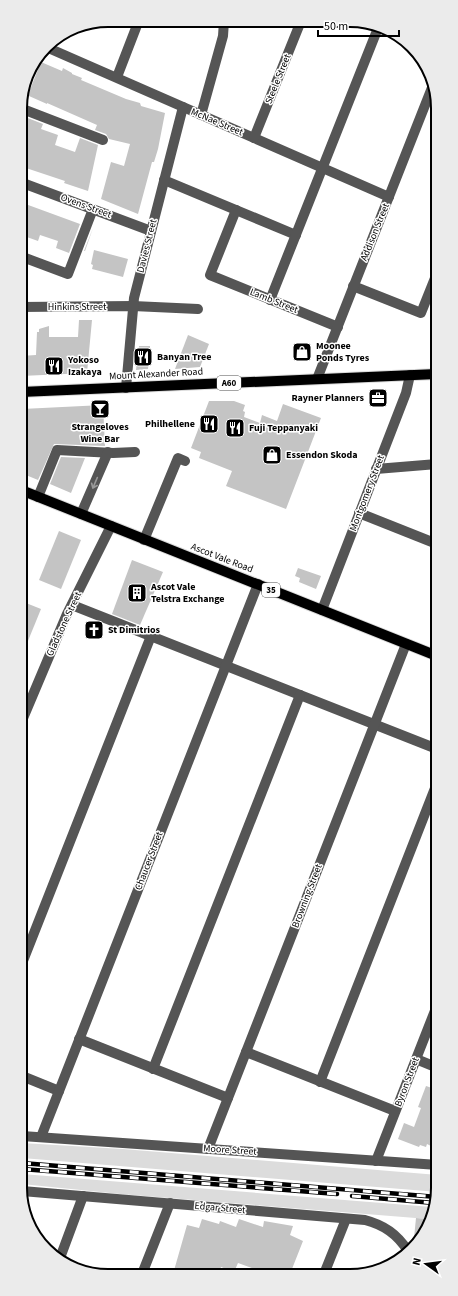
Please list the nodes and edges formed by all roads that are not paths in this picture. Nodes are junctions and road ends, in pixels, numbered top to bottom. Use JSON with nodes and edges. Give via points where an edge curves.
{"nodes":[{"id":1,"x":136,"y":27,"type":"edge"},
{"id":2,"x":224,"y":27,"type":"edge"},
{"id":3,"x":299,"y":27,"type":"edge"},
{"id":4,"x":377,"y":31,"type":"edge"},
{"id":5,"x":53,"y":49,"type":"edge"},
{"id":6,"x":117,"y":77,"type":"junction"},
{"id":7,"x":429,"y":94,"type":"edge"},
{"id":8,"x":183,"y":107,"type":"junction"},
{"id":9,"x":27,"y":111,"type":"edge"},
{"id":10,"x":201,"y":115,"type":"junction"},
{"id":11,"x":254,"y":138,"type":"junction"},
{"id":12,"x":103,"y":140,"type":"dead end"},
{"id":13,"x":323,"y":168,"type":"junction"},
{"id":14,"x":164,"y":180,"type":"junction"},
{"id":15,"x":27,"y":185,"type":"edge"},
{"id":16,"x":389,"y":197,"type":"junction"},
{"id":17,"x":93,"y":209,"type":"junction"},
{"id":18,"x":236,"y":210,"type":"junction"},
{"id":19,"x":151,"y":231,"type":"junction"},
{"id":20,"x":296,"y":236,"type":"junction"},
{"id":21,"x":27,"y":259,"type":"edge"},
{"id":22,"x":353,"y":286,"type":"junction"},
{"id":23,"x":431,"y":293,"type":"edge"},
{"id":24,"x":270,"y":300,"type":"junction"},
{"id":25,"x":132,"y":306,"type":"junction"},
{"id":26,"x":27,"y":307,"type":"edge"},
{"id":27,"x":198,"y":309,"type":"dead end"},
{"id":28,"x":338,"y":327,"type":"junction"},
{"id":29,"x":431,"y":374,"type":"edge"},
{"id":30,"x":410,"y":375,"type":"junction"},
{"id":31,"x":317,"y":379,"type":"junction"},
{"id":32,"x":126,"y":388,"type":"junction"},
{"id":33,"x":27,"y":392,"type":"edge"},
{"id":34,"x":108,"y":452,"type":"junction"},
{"id":35,"x":135,"y":452,"type":"dead end"},
{"id":36,"x":184,"y":461,"type":"dead end"},
{"id":37,"x":431,"y":464,"type":"edge"},
{"id":38,"x":376,"y":469,"type":"junction"},
{"id":39,"x":27,"y":492,"type":"edge"},
{"id":40,"x":38,"y":497,"type":"junction"},
{"id":41,"x":359,"y":513,"type":"junction"},
{"id":42,"x":81,"y":514,"type":"junction"},
{"id":43,"x":111,"y":526,"type":"junction"},
{"id":44,"x":144,"y":540,"type":"junction"},
{"id":45,"x":431,"y":542,"type":"edge"},
{"id":46,"x":258,"y":584,"type":"junction"},
{"id":47,"x":72,"y":605,"type":"junction"},
{"id":48,"x":322,"y":610,"type":"junction"},
{"id":49,"x":151,"y":636,"type":"junction"},
{"id":50,"x":406,"y":644,"type":"junction"},
{"id":51,"x":431,"y":654,"type":"edge"},
{"id":52,"x":226,"y":666,"type":"junction"},
{"id":53,"x":300,"y":695,"type":"junction"},
{"id":54,"x":27,"y":709,"type":"edge"},
{"id":55,"x":375,"y":724,"type":"junction"},
{"id":56,"x":431,"y":747,"type":"edge"},
{"id":57,"x":431,"y":799,"type":"edge"},
{"id":58,"x":27,"y":951,"type":"edge"},
{"id":59,"x":431,"y":1021,"type":"edge"},
{"id":60,"x":79,"y":1039,"type":"junction"},
{"id":61,"x":246,"y":1052,"type":"junction"},
{"id":62,"x":416,"y":1059,"type":"junction"},
{"id":63,"x":431,"y":1065,"type":"edge"},
{"id":64,"x":153,"y":1069,"type":"junction"},
{"id":65,"x":27,"y":1078,"type":"edge"},
{"id":66,"x":320,"y":1082,"type":"junction"},
{"id":67,"x":59,"y":1091,"type":"junction"},
{"id":68,"x":228,"y":1098,"type":"junction"},
{"id":69,"x":396,"y":1111,"type":"junction"},
{"id":70,"x":27,"y":1136,"type":"edge"},
{"id":71,"x":40,"y":1137,"type":"junction"},
{"id":72,"x":208,"y":1149,"type":"junction"},
{"id":73,"x":376,"y":1162,"type":"junction"},
{"id":74,"x":431,"y":1165,"type":"edge"},
{"id":75,"x":27,"y":1190,"type":"edge"},
{"id":76,"x":83,"y":1196,"type":"junction"},
{"id":77,"x":170,"y":1203,"type":"junction"},
{"id":78,"x":346,"y":1219,"type":"junction"},
{"id":79,"x":405,"y":1247,"type":"edge"},
{"id":80,"x":62,"y":1254,"type":"edge"},
{"id":81,"x":144,"y":1269,"type":"edge"},
{"id":82,"x":326,"y":1269,"type":"edge"}],
"edges":[{"from":1,"to":6,"type":"street"},
{"from":2,"to":10,"type":"street"},
{"from":3,"to":11,"type":"street","name":"Steele Street"},
{"from":4,"to":13,"type":"street"},
{"from":5,"to":6,"type":"street","name":"McNae Street"},
{"from":6,"to":8,"type":"street","name":"McNae Street"},
{"from":7,"to":16,"type":"street","name":"Addison Street"},
{"from":8,"to":10,"type":"street","name":"McNae Street"},
{"from":8,"to":14,"type":"street","name":"Davies Street"},
{"from":9,"to":12,"type":"street"},
{"from":10,"to":11,"type":"street","name":"McNae Street"},
{"from":11,"to":13,"type":"street","name":"McNae Street"},
{"from":13,"to":16,"type":"street","name":"McNae Street"},
{"from":13,"to":20,"type":"street"},
{"from":14,"to":18,"type":"street"},
{"from":14,"to":19,"type":"street","name":"Davies Street"},
{"from":15,"to":17,"type":"street","name":"Ovens Street"},
{"from":16,"to":22,"type":"street","name":"Addison Street"},
{"from":17,"to":19,"type":"street","name":"Ovens Street"},
{"from":17,"to":21,"type":"street","via":[[68,274]]},
{"from":18,"to":20,"type":"street"},
{"from":18,"to":24,"type":"street","name":"Lamb Street","via":[[210,276]]},
{"from":19,"to":25,"type":"street","name":"Davies Street"},
{"from":20,"to":24,"type":"street"},
{"from":22,"to":23,"type":"street","via":[[421,313]]},
{"from":22,"to":28,"type":"street","name":"Addison Street"},
{"from":24,"to":28,"type":"street","name":"Lamb Street"},
{"from":25,"to":26,"type":"street","name":"Hinkins Street"},
{"from":25,"to":27,"type":"street","name":"Hinkins Street"},
{"from":25,"to":32,"type":"street","name":"Davies Street"},
{"from":28,"to":31,"type":"street","name":"Addison Street"},
{"from":29,"to":30,"type":"main road","name":"Mount Alexander Road","number":"A60"},
{"from":30,"to":31,"type":"main road","name":"Mount Alexander Road","number":"A60"},
{"from":30,"to":38,"type":"street","name":"Montgomery Street","via":[[406,393]]},
{"from":31,"to":32,"type":"main road","name":"Mount Alexander Road","number":"A60"},
{"from":32,"to":33,"type":"main road","name":"Mount Alexander Road","number":"A60"},
{"from":34,"to":35,"type":"street"},
{"from":34,"to":40,"type":"street","via":[[56,450]]},
{"from":34,"to":42,"type":"street","one_way":true},
{"from":36,"to":44,"type":"street","via":[[178,458]]},
{"from":37,"to":38,"type":"street"},
{"from":38,"to":41,"type":"street","name":"Montgomery Street"},
{"from":39,"to":40,"type":"main road","name":"Ascot Vale Road","number":"35"},
{"from":40,"to":42,"type":"main road","name":"Ascot Vale Road","number":"35"},
{"from":41,"to":45,"type":"street"},
{"from":41,"to":48,"type":"street","name":"Montgomery Street"},
{"from":42,"to":43,"type":"main road","name":"Ascot Vale Road","number":"35"},
{"from":43,"to":44,"type":"main road","name":"Ascot Vale Road","number":"35"},
{"from":43,"to":47,"type":"street","name":"Gladstone Street"},
{"from":44,"to":46,"type":"main road","name":"Ascot Vale Road","number":"35"},
{"from":46,"to":48,"type":"main road","name":"Ascot Vale Road","number":"35"},
{"from":46,"to":52,"type":"street","name":"Chaucer Street"},
{"from":47,"to":49,"type":"street"},
{"from":47,"to":54,"type":"street","name":"Gladstone Street"},
{"from":48,"to":50,"type":"main road","name":"Ascot Vale Road","number":"35"},
{"from":49,"to":52,"type":"street"},
{"from":49,"to":58,"type":"street"},
{"from":50,"to":51,"type":"main road","name":"Ascot Vale Road","number":"35"},
{"from":50,"to":55,"type":"street","name":"Browning Street"},
{"from":52,"to":53,"type":"street"},
{"from":52,"to":60,"type":"street","name":"Chaucer Street"},
{"from":53,"to":55,"type":"street"},
{"from":53,"to":64,"type":"street"},
{"from":55,"to":56,"type":"street"},
{"from":55,"to":61,"type":"street","name":"Browning Street"},
{"from":57,"to":66,"type":"street"},
{"from":59,"to":62,"type":"street","name":"Byron Street"},
{"from":60,"to":64,"type":"street"},
{"from":60,"to":67,"type":"street","name":"Chaucer Street"},
{"from":61,"to":66,"type":"street"},
{"from":61,"to":68,"type":"street","name":"Browning Street"},
{"from":62,"to":63,"type":"street"},
{"from":62,"to":69,"type":"street","name":"Byron Street"},
{"from":64,"to":68,"type":"street"},
{"from":65,"to":67,"type":"street"},
{"from":66,"to":69,"type":"street"},
{"from":67,"to":71,"type":"street","name":"Chaucer Street"},
{"from":68,"to":72,"type":"street","name":"Browning Street"},
{"from":69,"to":73,"type":"street","name":"Byron Street"},
{"from":70,"to":71,"type":"street","name":"Moore Street"},
{"from":71,"to":72,"type":"street","name":"Moore Street"},
{"from":72,"to":73,"type":"street","name":"Moore Street"},
{"from":73,"to":74,"type":"street","name":"Moore Street"},
{"from":75,"to":76,"type":"street","name":"Edgar Street"},
{"from":76,"to":77,"type":"street","name":"Edgar Street"},
{"from":76,"to":80,"type":"street"},
{"from":77,"to":78,"type":"street","name":"Edgar Street"},
{"from":77,"to":81,"type":"street"},
{"from":78,"to":79,"type":"street","name":"Edgar Street","via":[[378,1224],[392,1232]]},
{"from":78,"to":82,"type":"street"}]}
